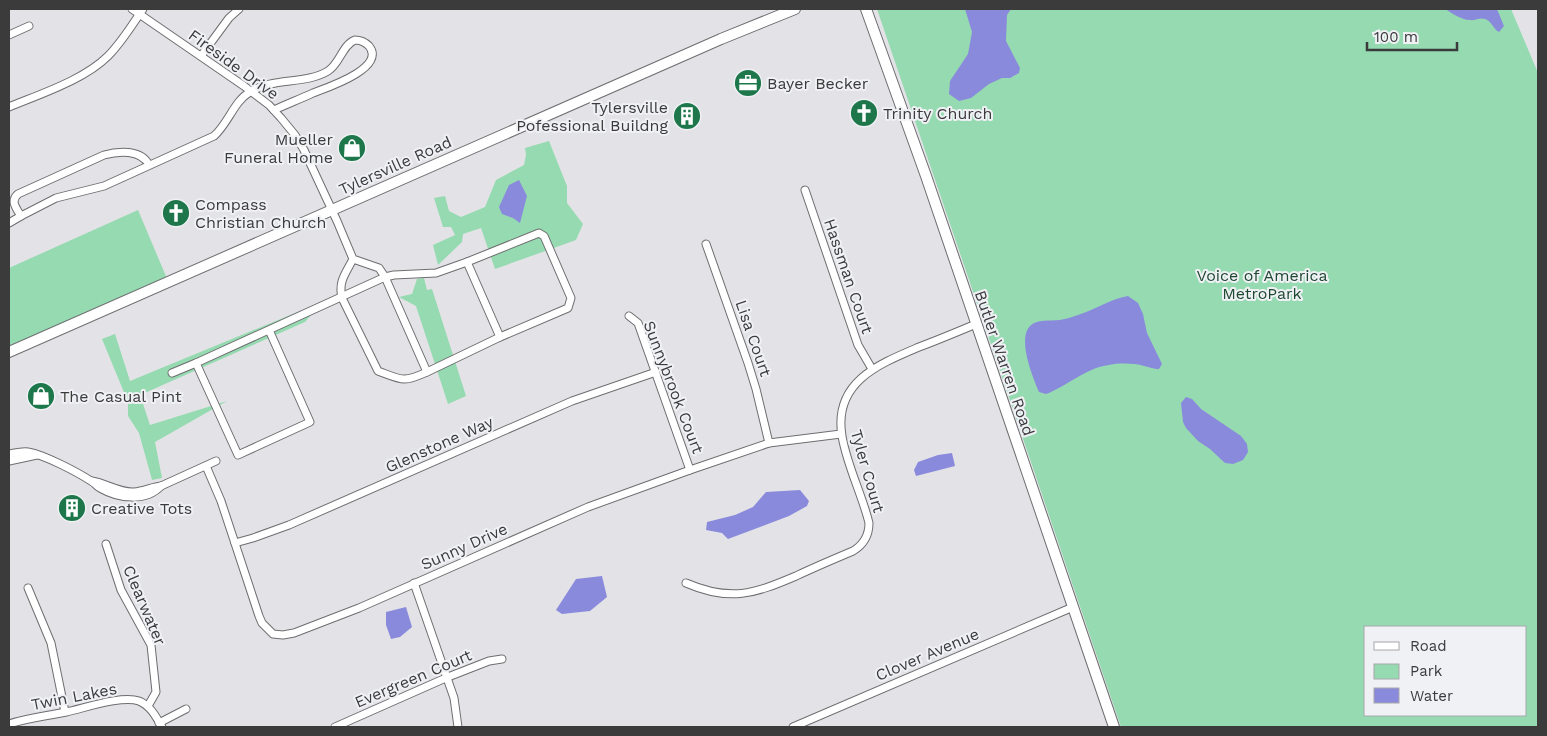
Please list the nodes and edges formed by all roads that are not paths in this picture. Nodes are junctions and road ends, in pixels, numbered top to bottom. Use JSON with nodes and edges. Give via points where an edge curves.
{"nodes":[{"id":1,"x":132,"y":9,"type":"edge"},
{"id":2,"x":239,"y":9,"type":"edge"},
{"id":3,"x":796,"y":9,"type":"edge"},
{"id":4,"x":866,"y":9,"type":"edge"},
{"id":5,"x":141,"y":11,"type":"edge"},
{"id":6,"x":29,"y":26,"type":"dead end"},
{"id":7,"x":9,"y":35,"type":"edge"},
{"id":8,"x":201,"y":56,"type":"junction"},
{"id":9,"x":251,"y":91,"type":"junction"},
{"id":10,"x":9,"y":108,"type":"edge"},
{"id":11,"x":274,"y":110,"type":"junction"},
{"id":12,"x":149,"y":164,"type":"junction"},
{"id":13,"x":805,"y":190,"type":"dead end"},
{"id":14,"x":331,"y":209,"type":"junction"},
{"id":15,"x":21,"y":216,"type":"junction"},
{"id":16,"x":9,"y":223,"type":"edge"},
{"id":17,"x":706,"y":244,"type":"dead end"},
{"id":18,"x":353,"y":259,"type":"junction"},
{"id":19,"x":467,"y":262,"type":"junction"},
{"id":20,"x":385,"y":277,"type":"junction"},
{"id":21,"x":342,"y":298,"type":"junction"},
{"id":22,"x":630,"y":316,"type":"dead end"},
{"id":23,"x":976,"y":324,"type":"junction"},
{"id":24,"x":269,"y":330,"type":"junction"},
{"id":25,"x":500,"y":338,"type":"junction"},
{"id":26,"x":9,"y":352,"type":"edge"},
{"id":27,"x":196,"y":362,"type":"junction"},
{"id":28,"x":872,"y":369,"type":"junction"},
{"id":29,"x":427,"y":372,"type":"junction"},
{"id":30,"x":656,"y":372,"type":"junction"},
{"id":31,"x":172,"y":373,"type":"dead end"},
{"id":32,"x":842,"y":434,"type":"junction"},
{"id":33,"x":769,"y":443,"type":"junction"},
{"id":34,"x":9,"y":454,"type":"edge"},
{"id":35,"x":37,"y":455,"type":"junction"},
{"id":36,"x":9,"y":461,"type":"edge"},
{"id":37,"x":216,"y":461,"type":"dead end"},
{"id":38,"x":206,"y":466,"type":"junction"},
{"id":39,"x":690,"y":470,"type":"junction"},
{"id":40,"x":235,"y":543,"type":"junction"},
{"id":41,"x":106,"y":544,"type":"dead end"},
{"id":42,"x":414,"y":583,"type":"junction"},
{"id":43,"x":686,"y":583,"type":"dead end"},
{"id":44,"x":28,"y":588,"type":"dead end"},
{"id":45,"x":1073,"y":607,"type":"junction"},
{"id":46,"x":502,"y":659,"type":"dead end"},
{"id":47,"x":448,"y":677,"type":"junction"},
{"id":48,"x":148,"y":706,"type":"junction"},
{"id":49,"x":186,"y":709,"type":"dead end"},
{"id":50,"x":65,"y":712,"type":"junction"},
{"id":51,"x":9,"y":724,"type":"edge"},
{"id":52,"x":160,"y":725,"type":"edge"},
{"id":53,"x":335,"y":727,"type":"edge"},
{"id":54,"x":458,"y":727,"type":"edge"},
{"id":55,"x":793,"y":727,"type":"edge"},
{"id":56,"x":1114,"y":727,"type":"edge"}],
"edges":[{"from":1,"to":5,"type":"street","name":"Fireside Drive"},
{"from":2,"to":8,"type":"street"},
{"from":3,"to":14,"type":"main road","name":"Tylersville Road"},
{"from":4,"to":23,"type":"main road","name":"Butler Warren Road"},
{"from":5,"to":8,"type":"street","name":"Fireside Drive"},
{"from":5,"to":10,"type":"street","via":[[116,48],[100,64]]},
{"from":6,"to":7,"type":"street"},
{"from":8,"to":9,"type":"street","name":"Fireside Drive"},
{"from":9,"to":11,"type":"street","name":"Fireside Drive"},
{"from":9,"to":11,"type":"street","via":[[326,72],[355,40],[370,48],[371,60],[358,73]]},
{"from":9,"to":12,"type":"street","via":[[214,136]]},
{"from":11,"to":14,"type":"street","name":"Fireside Drive","via":[[304,150]]},
{"from":12,"to":15,"type":"street","via":[[104,186],[56,198]]},
{"from":12,"to":15,"type":"street","via":[[134,154],[117,152],[104,155],[18,194],[13,201]]},
{"from":13,"to":28,"type":"street","name":"Hassman Court","via":[[858,345]]},
{"from":14,"to":18,"type":"street","name":"Fireside Drive"},
{"from":14,"to":26,"type":"main road","name":"Tylersville Road"},
{"from":15,"to":16,"type":"street"},
{"from":17,"to":33,"type":"street","name":"Lisa Court","via":[[748,363]]},
{"from":18,"to":20,"type":"street","via":[[378,268]]},
{"from":18,"to":21,"type":"street","via":[[341,281]]},
{"from":19,"to":20,"type":"street","via":[[436,273]]},
{"from":19,"to":25,"type":"street"},
{"from":19,"to":25,"type":"street","via":[[539,233],[544,236],[571,298],[568,308]]},
{"from":20,"to":21,"type":"street"},
{"from":20,"to":29,"type":"street"},
{"from":21,"to":24,"type":"street"},
{"from":21,"to":29,"type":"street","via":[[378,371],[410,380]]},
{"from":22,"to":30,"type":"street","name":"Sunnybrook Court","via":[[638,323]]},
{"from":23,"to":28,"type":"street","name":"Tyler Court"},
{"from":23,"to":45,"type":"main road","name":"Butler Warren Road"},
{"from":24,"to":27,"type":"street"},
{"from":24,"to":27,"type":"street","via":[[310,422],[238,455]]},
{"from":25,"to":29,"type":"street"},
{"from":27,"to":31,"type":"street"},
{"from":28,"to":32,"type":"street","name":"Tyler Court","via":[[856,383],[847,398]]},
{"from":30,"to":39,"type":"street","name":"Sunnybrook Court"},
{"from":30,"to":40,"type":"street","name":"Glenstone Way","via":[[572,402],[289,525]]},
{"from":32,"to":33,"type":"street","name":"Sunny Drive"},
{"from":32,"to":43,"type":"street","name":"Tyler Court","via":[[869,523],[867,536],[860,546],[750,593],[715,592]]},
{"from":33,"to":39,"type":"street","name":"Sunny Drive"},
{"from":34,"to":35,"type":"street","via":[[28,452]]},
{"from":35,"to":36,"type":"street"},
{"from":35,"to":38,"type":"street","via":[[108,492],[130,497],[155,493],[161,486]]},
{"from":37,"to":38,"type":"street"},
{"from":38,"to":40,"type":"street","name":"Sunny Drive"},
{"from":39,"to":42,"type":"street","name":"Sunny Drive","via":[[588,507]]},
{"from":40,"to":42,"type":"street","name":"Sunny Drive","via":[[259,616],[273,634],[294,633],[320,624]]},
{"from":41,"to":48,"type":"street","name":"Clearwater","via":[[121,590],[151,646],[156,692]]},
{"from":42,"to":47,"type":"street"},
{"from":44,"to":50,"type":"street","via":[[51,643]]},
{"from":45,"to":55,"type":"street","name":"Clover Avenue"},
{"from":45,"to":56,"type":"main road","name":"Butler Warren Road"},
{"from":46,"to":47,"type":"street","name":"Evergreen Court"},
{"from":47,"to":53,"type":"street","name":"Evergreen Court"},
{"from":47,"to":54,"type":"street"},
{"from":48,"to":50,"type":"street","name":"Twin Lakes","via":[[126,699]]},
{"from":48,"to":52,"type":"street"},
{"from":49,"to":52,"type":"street"},
{"from":50,"to":51,"type":"street","name":"Twin Lakes"}]}
